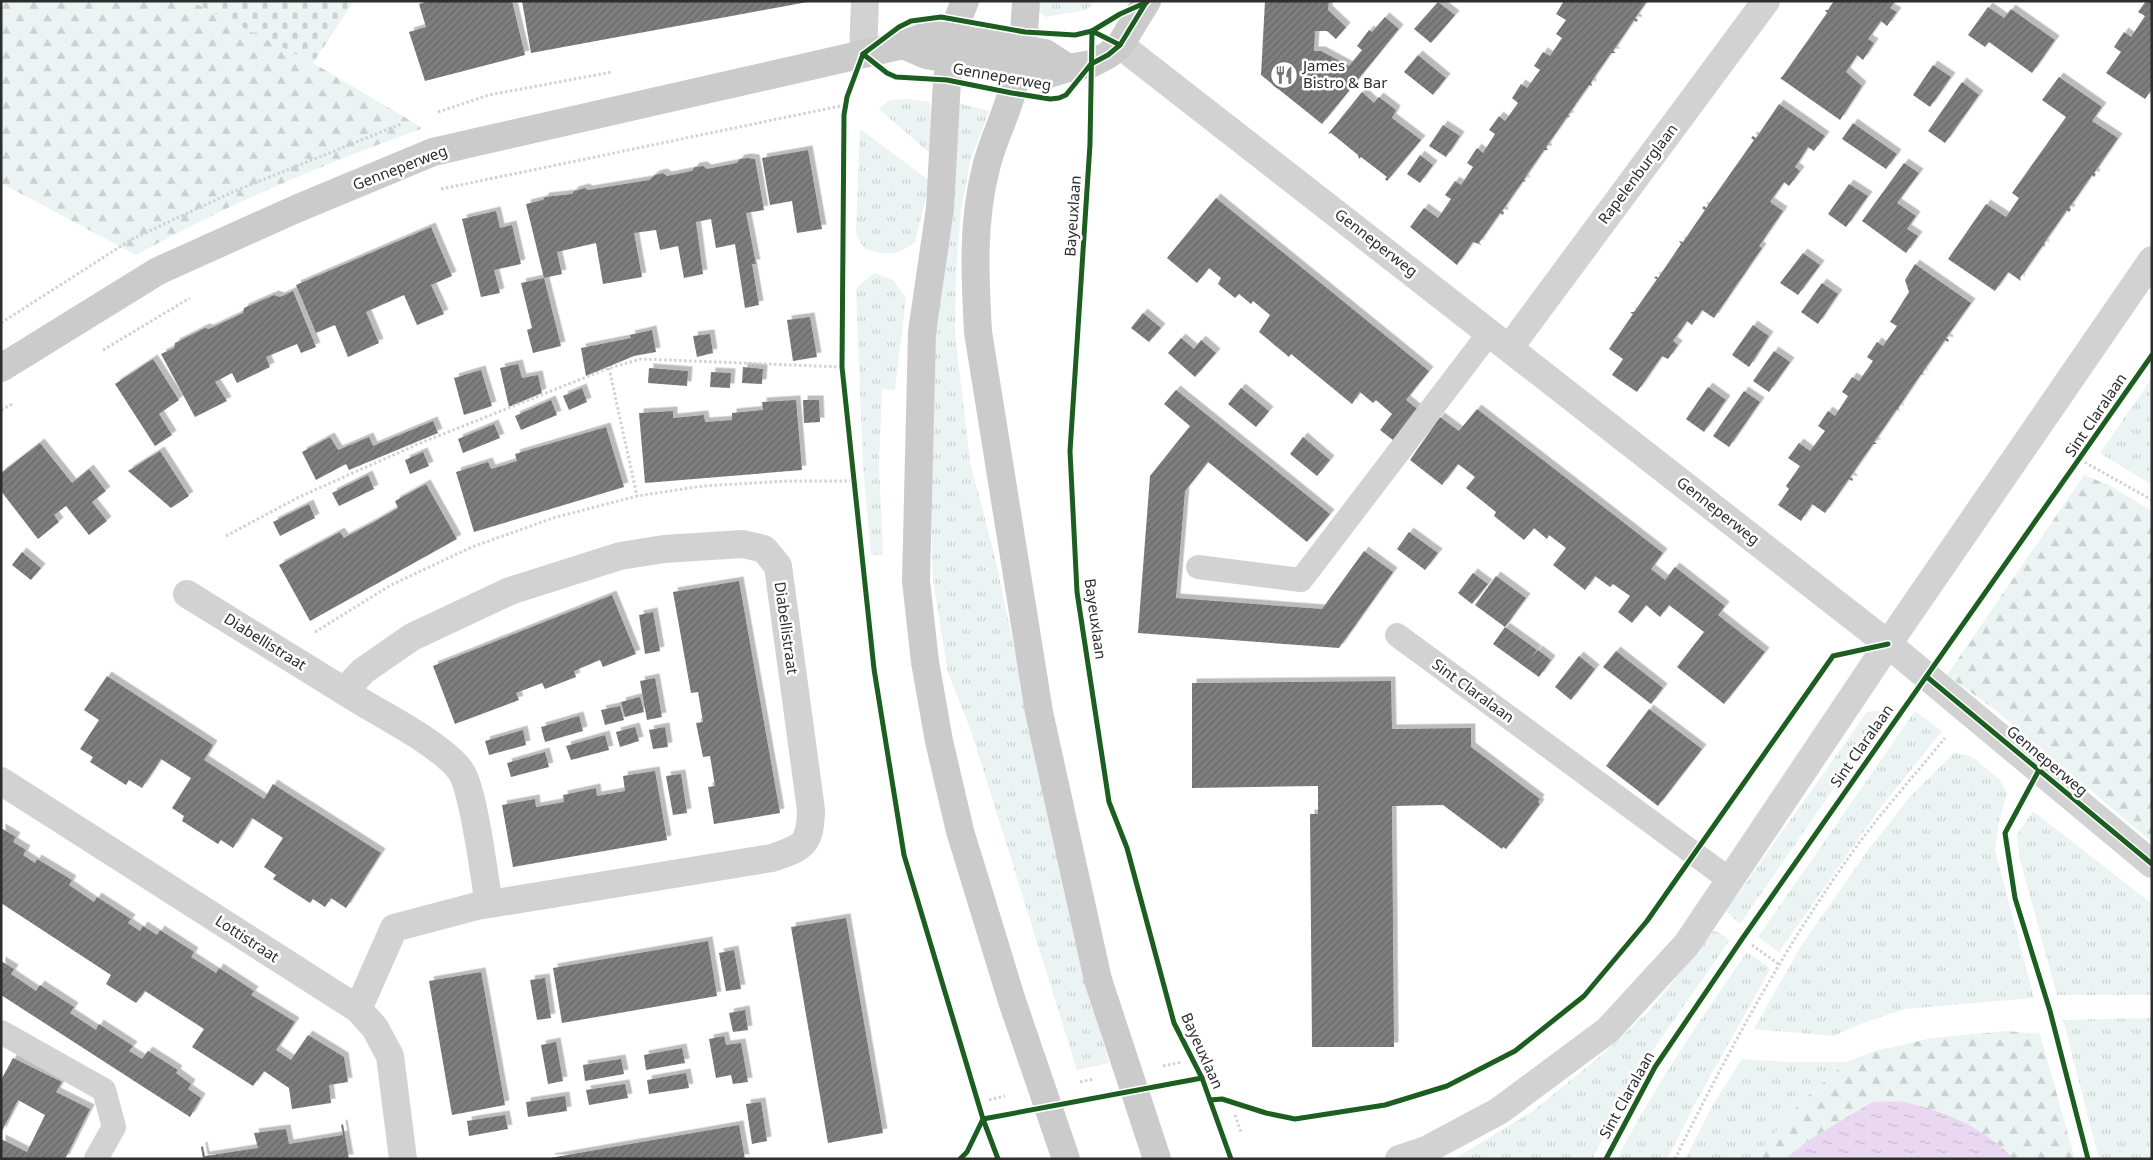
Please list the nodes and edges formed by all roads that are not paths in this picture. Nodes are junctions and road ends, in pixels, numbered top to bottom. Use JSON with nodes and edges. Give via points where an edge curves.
{"nodes":[{"id":1,"x":865,"y":1,"type":"edge"},
{"id":2,"x":965,"y":1,"type":"edge"},
{"id":3,"x":1026,"y":1,"type":"edge"},
{"id":4,"x":1147,"y":1,"type":"edge"},
{"id":5,"x":1766,"y":1,"type":"edge"},
{"id":6,"x":1120,"y":45,"type":"junction"},
{"id":7,"x":952,"y":48,"type":"junction"},
{"id":8,"x":863,"y":54,"type":"junction"},
{"id":9,"x":1020,"y":60,"type":"junction"},
{"id":10,"x":2152,"y":260,"type":"edge"},
{"id":11,"x":1500,"y":340,"type":"junction"},
{"id":12,"x":1,"y":368,"type":"edge"},
{"id":13,"x":1198,"y":567,"type":"dead end"},
{"id":14,"x":187,"y":594,"type":"dead end"},
{"id":15,"x":1397,"y":635,"type":"dead end"},
{"id":16,"x":1888,"y":644,"type":"junction"},
{"id":17,"x":344,"y":691,"type":"junction"},
{"id":18,"x":1,"y":781,"type":"edge"},
{"id":19,"x":2152,"y":864,"type":"edge"},
{"id":20,"x":1730,"y":880,"type":"junction"},
{"id":21,"x":489,"y":904,"type":"junction"},
{"id":22,"x":348,"y":1003,"type":"junction"},
{"id":23,"x":1,"y":1032,"type":"edge"},
{"id":24,"x":96,"y":1159,"type":"edge"},
{"id":25,"x":403,"y":1159,"type":"edge"},
{"id":26,"x":1066,"y":1159,"type":"edge"},
{"id":27,"x":1157,"y":1159,"type":"edge"},
{"id":28,"x":1399,"y":1159,"type":"edge"}],
"edges":[{"from":1,"to":8,"type":"street"},
{"from":2,"to":7,"type":"main road"},
{"from":3,"to":9,"type":"main road"},
{"from":4,"to":6,"type":"main road"},
{"from":5,"to":11,"type":"street","name":"Rapelenburglaan"},
{"from":6,"to":9,"type":"main road","name":"Genneperweg","via":[[1096,62],[1043,76]]},
{"from":6,"to":11,"type":"street","name":"Genneperweg"},
{"from":7,"to":8,"type":"main road","name":"Genneperweg","via":[[930,34],[903,45]]},
{"from":7,"to":9,"type":"main road","name":"Genneperweg"},
{"from":7,"to":26,"type":"main road","via":[[940,200],[922,332],[916,536],[918,599],[937,732],[960,831],[1012,1001]]},
{"from":8,"to":12,"type":"main road","name":"Genneperweg","via":[[433,152],[158,271]]},
{"from":9,"to":27,"type":"main road","via":[[981,189],[975,242],[978,332],[1040,712],[1098,980]]},
{"from":10,"to":16,"type":"street"},
{"from":11,"to":13,"type":"lane","via":[[1301,580]]},
{"from":11,"to":16,"type":"street","name":"Genneperweg"},
{"from":14,"to":17,"type":"street","name":"Diabellistraat"},
{"from":15,"to":20,"type":"lane","name":"Sint Claralaan"},
{"from":16,"to":19,"type":"street","name":"Genneperweg"},
{"from":16,"to":20,"type":"street"},
{"from":17,"to":21,"type":"street","name":"Diabellistraat","via":[[438,749],[461,771],[472,803]]},
{"from":17,"to":21,"type":"street","name":"Diabellistraat","via":[[363,671],[412,637],[510,591],[620,556],[664,549],[743,544],[764,549],[778,566],[811,810],[810,834],[802,844],[772,858]]},
{"from":18,"to":22,"type":"street","name":"Lottistraat"},
{"from":20,"to":28,"type":"street","via":[[1687,944],[1608,1030],[1499,1111],[1426,1150]]},
{"from":21,"to":22,"type":"street","name":"Diabellistraat","via":[[394,928]]},
{"from":22,"to":25,"type":"street","name":"Lottistraat","via":[[375,1028],[390,1056]]},
{"from":23,"to":24,"type":"lane","via":[[104,1090],[114,1127]]}]}
